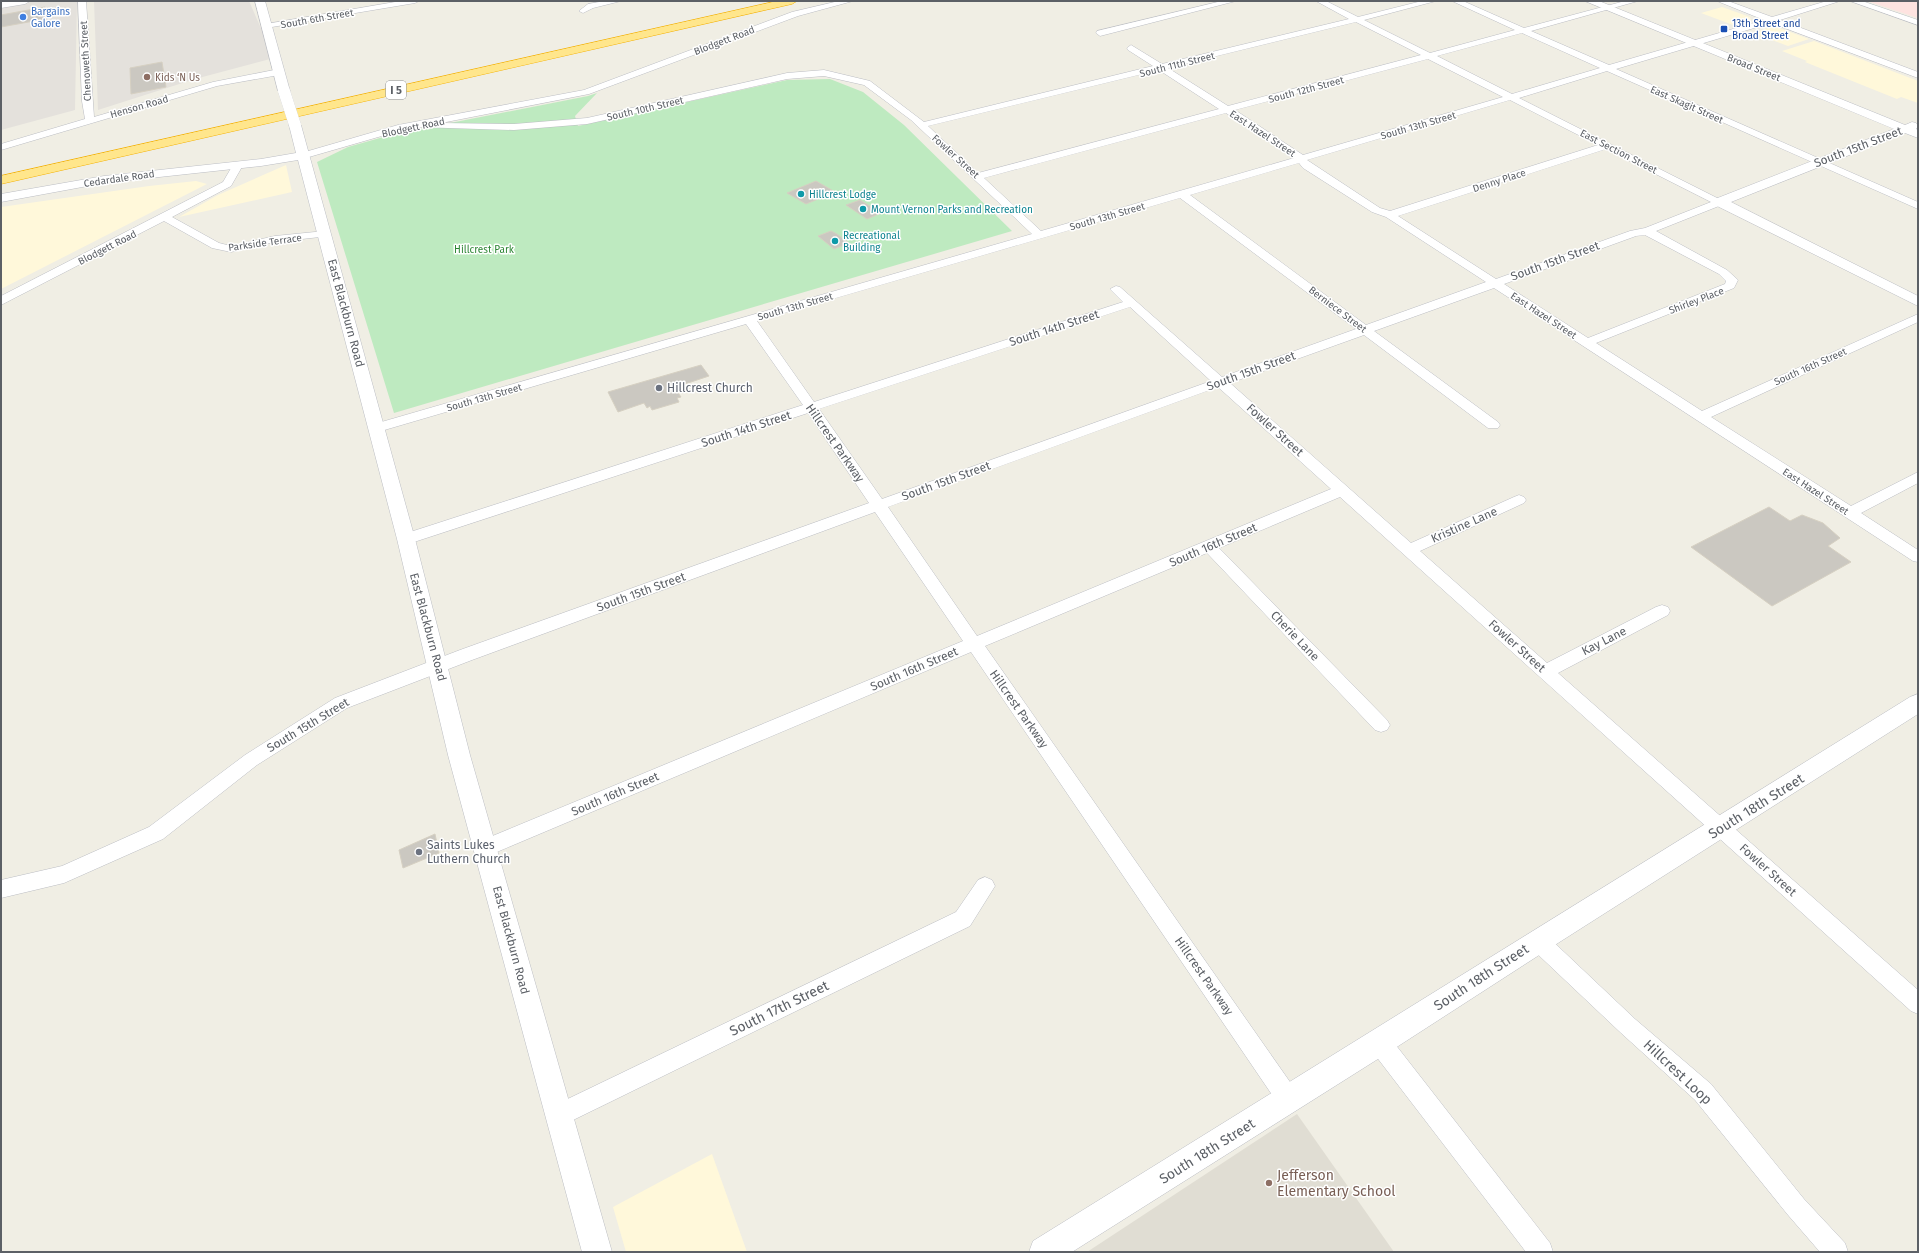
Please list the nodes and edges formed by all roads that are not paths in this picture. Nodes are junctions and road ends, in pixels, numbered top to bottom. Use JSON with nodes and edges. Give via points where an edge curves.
{"nodes":[{"id":1,"x":25,"y":1,"type":"edge"},
{"id":2,"x":82,"y":1,"type":"edge"},
{"id":3,"x":260,"y":1,"type":"edge"},
{"id":4,"x":415,"y":1,"type":"edge"},
{"id":5,"x":617,"y":1,"type":"edge"},
{"id":6,"x":762,"y":1,"type":"edge"},
{"id":7,"x":792,"y":1,"type":"edge"},
{"id":8,"x":848,"y":1,"type":"edge"},
{"id":9,"x":1232,"y":1,"type":"edge"},
{"id":10,"x":1320,"y":1,"type":"edge"},
{"id":11,"x":1432,"y":1,"type":"edge"},
{"id":12,"x":1456,"y":1,"type":"edge"},
{"id":13,"x":1590,"y":1,"type":"edge"},
{"id":14,"x":1634,"y":1,"type":"edge"},
{"id":15,"x":1721,"y":1,"type":"edge"},
{"id":16,"x":1836,"y":1,"type":"edge"},
{"id":17,"x":1854,"y":1,"type":"edge"},
{"id":18,"x":375,"y":4,"type":"edge"},
{"id":19,"x":1,"y":5,"type":"edge"},
{"id":20,"x":1608,"y":8,"type":"junction"},
{"id":21,"x":583,"y":11,"type":"dead end"},
{"id":22,"x":1771,"y":19,"type":"junction"},
{"id":23,"x":1358,"y":20,"type":"junction"},
{"id":24,"x":1918,"y":23,"type":"edge"},
{"id":25,"x":266,"y":26,"type":"junction"},
{"id":26,"x":1524,"y":31,"type":"junction"},
{"id":27,"x":1100,"y":33,"type":"dead end"},
{"id":28,"x":1693,"y":43,"type":"junction"},
{"id":29,"x":1131,"y":48,"type":"dead end"},
{"id":30,"x":1431,"y":56,"type":"junction"},
{"id":31,"x":1163,"y":68,"type":"junction"},
{"id":32,"x":1609,"y":69,"type":"junction"},
{"id":33,"x":279,"y":72,"type":"junction"},
{"id":34,"x":1918,"y":75,"type":"edge"},
{"id":35,"x":867,"y":83,"type":"joint"},
{"id":36,"x":1513,"y":97,"type":"junction"},
{"id":37,"x":1227,"y":110,"type":"junction"},
{"id":38,"x":90,"y":121,"type":"junction"},
{"id":39,"x":1918,"y":124,"type":"edge"},
{"id":40,"x":420,"y":125,"type":"junction"},
{"id":41,"x":922,"y":125,"type":"junction"},
{"id":42,"x":1906,"y":129,"type":"junction"},
{"id":43,"x":1918,"y":134,"type":"edge"},
{"id":44,"x":1607,"y":145,"type":"junction"},
{"id":45,"x":1,"y":147,"type":"edge"},
{"id":46,"x":302,"y":156,"type":"junction"},
{"id":47,"x":1301,"y":159,"type":"junction"},
{"id":48,"x":1820,"y":163,"type":"junction"},
{"id":49,"x":238,"y":165,"type":"junction"},
{"id":50,"x":1,"y":169,"type":"edge"},
{"id":51,"x":978,"y":176,"type":"junction"},
{"id":52,"x":1,"y":180,"type":"edge"},
{"id":53,"x":1182,"y":194,"type":"junction"},
{"id":54,"x":1,"y":198,"type":"edge"},
{"id":55,"x":1720,"y":202,"type":"junction"},
{"id":56,"x":1918,"y":206,"type":"edge"},
{"id":57,"x":1390,"y":216,"type":"junction"},
{"id":58,"x":165,"y":217,"type":"junction"},
{"id":59,"x":1647,"y":231,"type":"junction"},
{"id":60,"x":325,"y":234,"type":"junction"},
{"id":61,"x":1039,"y":235,"type":"junction"},
{"id":62,"x":1495,"y":282,"type":"junction"},
{"id":63,"x":1116,"y":289,"type":"dead end"},
{"id":64,"x":1,"y":301,"type":"edge"},
{"id":65,"x":1918,"y":302,"type":"edge"},
{"id":66,"x":1131,"y":303,"type":"junction"},
{"id":67,"x":1918,"y":318,"type":"edge"},
{"id":68,"x":748,"y":320,"type":"junction"},
{"id":69,"x":1364,"y":329,"type":"junction"},
{"id":70,"x":1588,"y":342,"type":"junction"},
{"id":71,"x":1221,"y":382,"type":"junction"},
{"id":72,"x":810,"y":408,"type":"junction"},
{"id":73,"x":1702,"y":416,"type":"junction"},
{"id":74,"x":1493,"y":425,"type":"dead end"},
{"id":75,"x":376,"y":428,"type":"junction"},
{"id":76,"x":1918,"y":477,"type":"edge"},
{"id":77,"x":1343,"y":490,"type":"junction"},
{"id":78,"x":1519,"y":500,"type":"dead end"},
{"id":79,"x":879,"y":505,"type":"junction"},
{"id":80,"x":1850,"y":513,"type":"junction"},
{"id":81,"x":406,"y":539,"type":"junction"},
{"id":82,"x":1209,"y":546,"type":"junction"},
{"id":83,"x":1410,"y":549,"type":"junction"},
{"id":84,"x":1918,"y":557,"type":"edge"},
{"id":85,"x":1662,"y":611,"type":"dead end"},
{"id":86,"x":974,"y":644,"type":"junction"},
{"id":87,"x":438,"y":666,"type":"junction"},
{"id":88,"x":1545,"y":672,"type":"junction"},
{"id":89,"x":1918,"y":703,"type":"edge"},
{"id":90,"x":1381,"y":725,"type":"dead end"},
{"id":91,"x":1721,"y":828,"type":"junction"},
{"id":92,"x":485,"y":848,"type":"junction"},
{"id":93,"x":985,"y":886,"type":"dead end"},
{"id":94,"x":1,"y":889,"type":"edge"},
{"id":95,"x":1538,"y":940,"type":"junction"},
{"id":96,"x":1918,"y":1004,"type":"edge"},
{"id":97,"x":1380,"y":1043,"type":"junction"},
{"id":98,"x":1289,"y":1100,"type":"junction"},
{"id":99,"x":559,"y":1115,"type":"junction"},
{"id":100,"x":597,"y":1252,"type":"edge"},
{"id":101,"x":1044,"y":1252,"type":"edge"},
{"id":102,"x":1541,"y":1252,"type":"edge"},
{"id":103,"x":1836,"y":1252,"type":"edge"}],
"edges":[{"from":1,"to":19,"type":"street"},
{"from":2,"to":38,"type":"street","name":"Chenoweth Street"},
{"from":3,"to":25,"type":"street","name":"East Blackburn Road"},
{"from":4,"to":18,"type":"street","name":"South 6th Street"},
{"from":5,"to":21,"type":"street","via":[[591,6]]},
{"from":6,"to":50,"type":"highway","number":"I 5"},
{"from":7,"to":52,"type":"highway","number":"I 5"},
{"from":8,"to":40,"type":"street","name":"Blodgett Road","via":[[794,14],[586,92]]},
{"from":9,"to":27,"type":"street"},
{"from":10,"to":23,"type":"street","name":"East Section Street"},
{"from":11,"to":23,"type":"street","name":"South 11th Street"},
{"from":12,"to":26,"type":"street","name":"East Skagit Street"},
{"from":13,"to":20,"type":"street","name":"Broad Street"},
{"from":14,"to":20,"type":"street","name":"South 12th Street"},
{"from":15,"to":22,"type":"street"},
{"from":16,"to":22,"type":"street","name":"South 13th Street"},
{"from":17,"to":24,"type":"street"},
{"from":18,"to":25,"type":"street","name":"South 6th Street"},
{"from":20,"to":26,"type":"street","name":"South 12th Street"},
{"from":20,"to":28,"type":"street","name":"Broad Street"},
{"from":22,"to":28,"type":"street","name":"South 13th Street"},
{"from":22,"to":34,"type":"street"},
{"from":23,"to":30,"type":"street","name":"East Section Street"},
{"from":23,"to":31,"type":"street","name":"South 11th Street"},
{"from":25,"to":33,"type":"street","name":"East Blackburn Road"},
{"from":26,"to":30,"type":"street","name":"South 12th Street"},
{"from":26,"to":32,"type":"street","name":"East Skagit Street"},
{"from":28,"to":32,"type":"street","name":"South 13th Street"},
{"from":28,"to":42,"type":"street","name":"Broad Street"},
{"from":29,"to":31,"type":"street","name":"East Hazel Street"},
{"from":30,"to":36,"type":"street","name":"East Section Street"},
{"from":30,"to":37,"type":"street","name":"South 12th Street"},
{"from":31,"to":37,"type":"street","name":"East Hazel Street"},
{"from":31,"to":41,"type":"street","name":"South 11th Street"},
{"from":32,"to":36,"type":"street","name":"South 13th Street"},
{"from":32,"to":48,"type":"street","name":"East Skagit Street"},
{"from":33,"to":38,"type":"street","name":"Henson Road","via":[[216,84]]},
{"from":33,"to":46,"type":"street","name":"East Blackburn Road","bridge":true},
{"from":35,"to":40,"type":"street","name":"South 10th Street","via":[[824,73],[787,76],[587,121],[514,127]]},
{"from":35,"to":41,"type":"street","name":"Fowler Street"},
{"from":36,"to":44,"type":"street","name":"East Section Street"},
{"from":36,"to":47,"type":"street","name":"South 13th Street"},
{"from":37,"to":47,"type":"street","name":"East Hazel Street"},
{"from":37,"to":51,"type":"street","name":"South 12th Street"},
{"from":38,"to":45,"type":"street","name":"Henson Road"},
{"from":39,"to":42,"type":"street","name":"South 15th Street"},
{"from":40,"to":46,"type":"street","name":"Blodgett Road","via":[[398,128]]},
{"from":41,"to":51,"type":"street","name":"Fowler Street"},
{"from":42,"to":43,"type":"street","name":"Broad Street"},
{"from":42,"to":48,"type":"street","name":"South 15th Street"},
{"from":44,"to":55,"type":"street","name":"East Section Street"},
{"from":44,"to":57,"type":"street","name":"Denny Place"},
{"from":46,"to":49,"type":"street","name":"Blodgett Road"},
{"from":46,"to":60,"type":"street","name":"East Blackburn Road"},
{"from":47,"to":53,"type":"street","name":"South 13th Street"},
{"from":47,"to":57,"type":"street","name":"East Hazel Street","via":[[1307,166],[1376,210]]},
{"from":48,"to":55,"type":"street","name":"South 15th Street"},
{"from":48,"to":56,"type":"street","name":"East Skagit Street"},
{"from":49,"to":54,"type":"street","name":"Cedardale Road","via":[[80,183]]},
{"from":49,"to":58,"type":"street","name":"Blodgett Road","via":[[227,184]]},
{"from":51,"to":61,"type":"street","name":"Fowler Street"},
{"from":53,"to":61,"type":"street","name":"South 13th Street"},
{"from":53,"to":69,"type":"street","name":"Berniece Street"},
{"from":55,"to":59,"type":"street","name":"South 15th Street"},
{"from":55,"to":65,"type":"street","name":"East Section Street"},
{"from":57,"to":62,"type":"street","name":"East Hazel Street"},
{"from":58,"to":60,"type":"street","name":"Parkside Terrace","via":[[216,246],[231,248],[275,239]]},
{"from":58,"to":64,"type":"street","name":"Blodgett Road"},
{"from":59,"to":62,"type":"street","name":"South 15th Street","via":[[1634,233]]},
{"from":59,"to":70,"type":"street","name":"Shirley Place","via":[[1724,272],[1732,280],[1730,286]]},
{"from":60,"to":75,"type":"street","name":"East Blackburn Road"},
{"from":61,"to":68,"type":"street","name":"South 13th Street"},
{"from":62,"to":69,"type":"street","name":"South 15th Street"},
{"from":62,"to":70,"type":"street","name":"East Hazel Street"},
{"from":63,"to":66,"type":"street","name":"Fowler Street"},
{"from":66,"to":71,"type":"street","name":"Fowler Street"},
{"from":66,"to":72,"type":"street","name":"South 14th Street"},
{"from":67,"to":73,"type":"street","name":"South 16th Street"},
{"from":68,"to":72,"type":"street","name":"Hillcrest Parkway","via":[[754,325]]},
{"from":68,"to":75,"type":"street","name":"South 13th Street"},
{"from":69,"to":71,"type":"street","name":"South 15th Street"},
{"from":69,"to":74,"type":"street","name":"Berniece Street"},
{"from":70,"to":73,"type":"street","name":"East Hazel Street"},
{"from":71,"to":77,"type":"street","name":"Fowler Street"},
{"from":71,"to":79,"type":"street","name":"South 15th Street"},
{"from":72,"to":79,"type":"street","name":"Hillcrest Parkway"},
{"from":72,"to":81,"type":"street","name":"South 14th Street"},
{"from":73,"to":80,"type":"street","name":"East Hazel Street"},
{"from":75,"to":81,"type":"street","name":"East Blackburn Road"},
{"from":76,"to":80,"type":"street"},
{"from":77,"to":82,"type":"street","name":"South 16th Street"},
{"from":77,"to":83,"type":"street","name":"Fowler Street"},
{"from":78,"to":83,"type":"street","name":"Kristine Lane"},
{"from":79,"to":86,"type":"street","name":"Hillcrest Parkway"},
{"from":79,"to":87,"type":"street","name":"South 15th Street"},
{"from":80,"to":84,"type":"street","name":"East Hazel Street"},
{"from":81,"to":87,"type":"street","name":"East Blackburn Road"},
{"from":82,"to":86,"type":"street","name":"South 16th Street"},
{"from":82,"to":90,"type":"street","name":"Cherie Lane"},
{"from":83,"to":88,"type":"street","name":"Fowler Street"},
{"from":85,"to":88,"type":"street","name":"Kay Lane"},
{"from":86,"to":92,"type":"street","name":"South 16th Street"},
{"from":86,"to":98,"type":"street","name":"Hillcrest Parkway"},
{"from":87,"to":92,"type":"street","name":"East Blackburn Road"},
{"from":87,"to":94,"type":"street","name":"South 15th Street","via":[[341,703],[251,760],[156,833],[64,874]]},
{"from":88,"to":91,"type":"street","name":"Fowler Street"},
{"from":89,"to":91,"type":"street","name":"South 18th Street"},
{"from":91,"to":95,"type":"street","name":"South 18th Street"},
{"from":91,"to":96,"type":"street","name":"Fowler Street"},
{"from":92,"to":99,"type":"street","name":"East Blackburn Road"},
{"from":93,"to":99,"type":"street","name":"South 17th Street","via":[[963,919]]},
{"from":95,"to":97,"type":"street","name":"South 18th Street"},
{"from":95,"to":103,"type":"street","name":"Hillcrest Loop","via":[[1628,1026],[1703,1092]]},
{"from":97,"to":98,"type":"street","name":"South 18th Street"},
{"from":97,"to":102,"type":"street"},
{"from":98,"to":101,"type":"street","name":"South 18th Street"},
{"from":99,"to":100,"type":"street","name":"East Blackburn Road"}]}
